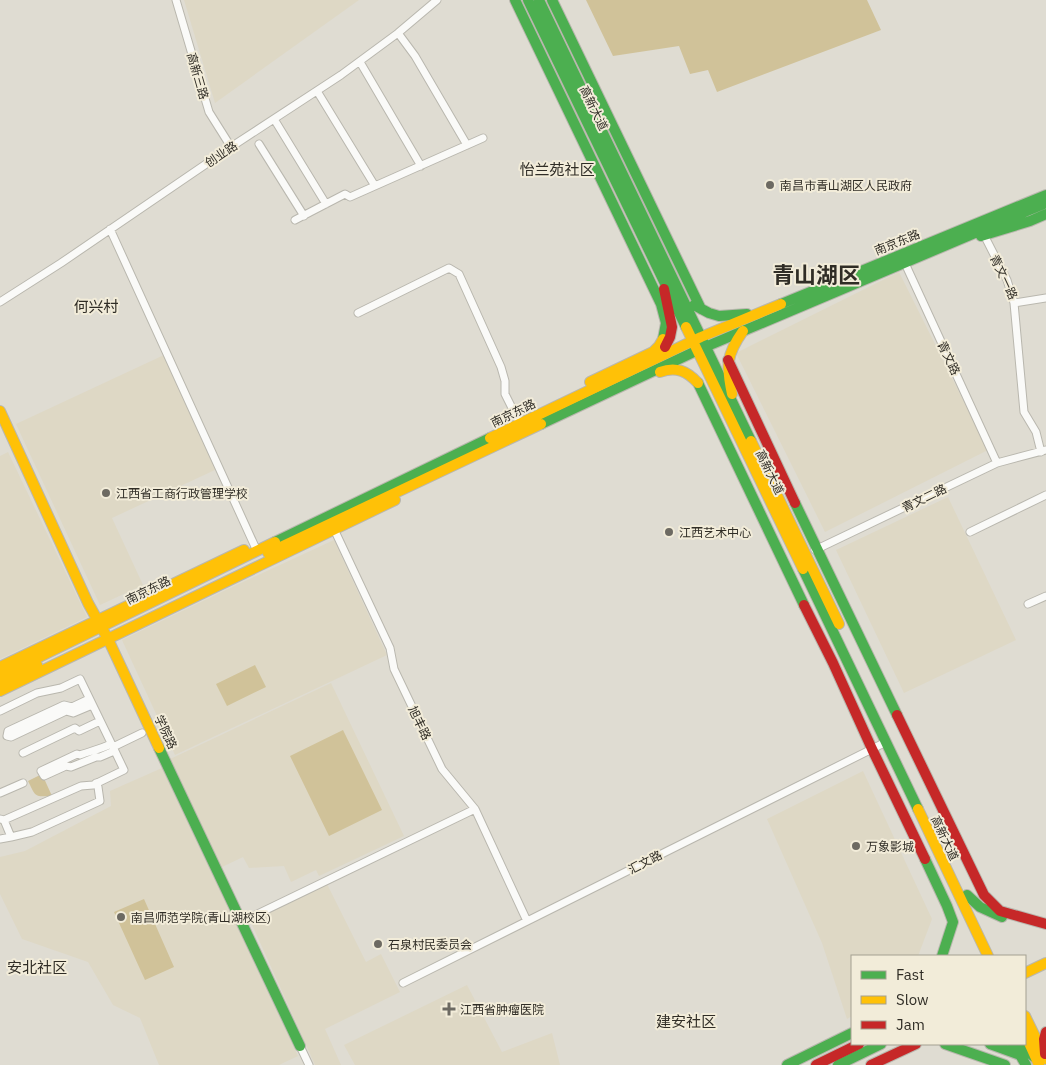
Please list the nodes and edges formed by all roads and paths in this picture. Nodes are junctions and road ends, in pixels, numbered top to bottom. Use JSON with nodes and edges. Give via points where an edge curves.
{"nodes":[{"id":1,"x":176,"y":0,"type":"edge"},
{"id":2,"x":438,"y":0,"type":"edge"},
{"id":3,"x":515,"y":0,"type":"edge"},
{"id":4,"x":528,"y":0,"type":"edge"},
{"id":5,"x":540,"y":0,"type":"edge"},
{"id":6,"x":552,"y":0,"type":"edge"},
{"id":7,"x":398,"y":33,"type":"junction"},
{"id":8,"x":360,"y":62,"type":"junction"},
{"id":9,"x":317,"y":91,"type":"junction"},
{"id":10,"x":274,"y":119,"type":"junction"},
{"id":11,"x":483,"y":138,"type":"dead end"},
{"id":12,"x":259,"y":144,"type":"dead end"},
{"id":13,"x":467,"y":146,"type":"junction"},
{"id":14,"x":231,"y":147,"type":"junction"},
{"id":15,"x":421,"y":166,"type":"junction"},
{"id":16,"x":375,"y":186,"type":"junction"},
{"id":17,"x":1046,"y":190,"type":"edge"},
{"id":18,"x":1046,"y":195,"type":"edge"},
{"id":19,"x":1046,"y":203,"type":"edge"},
{"id":20,"x":326,"y":204,"type":"junction"},
{"id":21,"x":1046,"y":214,"type":"edge"},
{"id":22,"x":304,"y":216,"type":"junction"},
{"id":23,"x":295,"y":220,"type":"dead end"},
{"id":24,"x":110,"y":229,"type":"junction"},
{"id":25,"x":981,"y":229,"type":"junction"},
{"id":26,"x":904,"y":261,"type":"junction"},
{"id":27,"x":660,"y":274,"type":"junction"},
{"id":28,"x":820,"y":287,"type":"junction"},
{"id":29,"x":679,"y":292,"type":"junction"},
{"id":30,"x":1046,"y":298,"type":"edge"},
{"id":31,"x":0,"y":302,"type":"edge"},
{"id":32,"x":1014,"y":304,"type":"junction"},
{"id":33,"x":701,"y":309,"type":"junction"},
{"id":34,"x":358,"y":312,"type":"dead end"},
{"id":35,"x":755,"y":314,"type":"junction"},
{"id":36,"x":744,"y":330,"type":"junction"},
{"id":37,"x":697,"y":338,"type":"junction"},
{"id":38,"x":702,"y":349,"type":"junction"},
{"id":39,"x":728,"y":360,"type":"junction"},
{"id":40,"x":670,"y":363,"type":"junction"},
{"id":41,"x":644,"y":364,"type":"junction"},
{"id":42,"x":626,"y":373,"type":"junction"},
{"id":43,"x":596,"y":380,"type":"junction"},
{"id":44,"x":729,"y":404,"type":"junction"},
{"id":45,"x":0,"y":411,"type":"edge"},
{"id":46,"x":517,"y":418,"type":"junction"},
{"id":47,"x":1043,"y":451,"type":"edge"},
{"id":48,"x":997,"y":463,"type":"junction"},
{"id":49,"x":1046,"y":495,"type":"edge"},
{"id":50,"x":331,"y":523,"type":"junction"},
{"id":51,"x":970,"y":532,"type":"dead end"},
{"id":52,"x":255,"y":548,"type":"junction"},
{"id":53,"x":817,"y":550,"type":"junction"},
{"id":54,"x":806,"y":555,"type":"junction"},
{"id":55,"x":1046,"y":596,"type":"edge"},
{"id":56,"x":1028,"y":604,"type":"dead end"},
{"id":57,"x":103,"y":629,"type":"junction"},
{"id":58,"x":0,"y":668,"type":"edge"},
{"id":59,"x":0,"y":676,"type":"edge"},
{"id":60,"x":0,"y":684,"type":"edge"},
{"id":61,"x":0,"y":691,"type":"edge"},
{"id":62,"x":91,"y":702,"type":"junction"},
{"id":63,"x":0,"y":711,"type":"edge"},
{"id":64,"x":100,"y":721,"type":"junction"},
{"id":65,"x":142,"y":733,"type":"dead end"},
{"id":66,"x":886,"y":742,"type":"junction"},
{"id":67,"x":113,"y":747,"type":"junction"},
{"id":68,"x":872,"y":749,"type":"junction"},
{"id":69,"x":23,"y":752,"type":"dead end"},
{"id":70,"x":23,"y":782,"type":"dead end"},
{"id":71,"x":96,"y":783,"type":"junction"},
{"id":72,"x":0,"y":793,"type":"edge"},
{"id":73,"x":475,"y":809,"type":"junction"},
{"id":74,"x":2,"y":820,"type":"edge"},
{"id":75,"x":11,"y":837,"type":"junction"},
{"id":76,"x":0,"y":839,"type":"edge"},
{"id":77,"x":963,"y":896,"type":"junction"},
{"id":78,"x":527,"y":921,"type":"junction"},
{"id":79,"x":242,"y":922,"type":"junction"},
{"id":80,"x":1046,"y":924,"type":"edge"},
{"id":81,"x":1046,"y":932,"type":"edge"},
{"id":82,"x":1046,"y":954,"type":"edge"},
{"id":83,"x":942,"y":955,"type":"edge"},
{"id":84,"x":949,"y":955,"type":"edge"},
{"id":85,"x":988,"y":955,"type":"edge"},
{"id":86,"x":995,"y":955,"type":"edge"},
{"id":87,"x":1046,"y":963,"type":"edge"},
{"id":88,"x":1026,"y":964,"type":"edge"},
{"id":89,"x":1026,"y":973,"type":"edge"},
{"id":90,"x":403,"y":983,"type":"dead end"},
{"id":91,"x":1026,"y":1019,"type":"edge"},
{"id":92,"x":1046,"y":1032,"type":"edge"},
{"id":93,"x":851,"y":1034,"type":"edge"},
{"id":94,"x":1026,"y":1036,"type":"edge"},
{"id":95,"x":857,"y":1045,"type":"edge"},
{"id":96,"x":879,"y":1045,"type":"edge"},
{"id":97,"x":914,"y":1045,"type":"edge"},
{"id":98,"x":948,"y":1045,"type":"edge"},
{"id":99,"x":993,"y":1045,"type":"edge"},
{"id":100,"x":1014,"y":1045,"type":"edge"},
{"id":101,"x":300,"y":1046,"type":"joint"},
{"id":102,"x":1042,"y":1061,"type":"edge"},
{"id":103,"x":309,"y":1065,"type":"edge"},
{"id":104,"x":788,"y":1065,"type":"edge"},
{"id":105,"x":816,"y":1065,"type":"edge"},
{"id":106,"x":838,"y":1065,"type":"edge"},
{"id":107,"x":871,"y":1065,"type":"edge"},
{"id":108,"x":1005,"y":1065,"type":"edge"},
{"id":109,"x":1026,"y":1065,"type":"edge"}],
"edges":[{"from":1,"to":14,"type":"street","name":"高新三路","via":[[209,112]]},
{"from":2,"to":7,"type":"street","name":"创业路"},
{"from":3,"to":43,"type":"main road","via":[[666,320],[663,339],[653,352]]},
{"from":4,"to":27,"type":"main road","name":"高新大道"},
{"from":5,"to":29,"type":"main road","name":"高新大道"},
{"from":6,"to":33,"type":"main road"},
{"from":7,"to":8,"type":"street","name":"创业路"},
{"from":7,"to":13,"type":"street","via":[[415,56]]},
{"from":8,"to":9,"type":"street","name":"创业路"},
{"from":8,"to":15,"type":"street"},
{"from":9,"to":10,"type":"street","name":"创业路"},
{"from":9,"to":16,"type":"street"},
{"from":10,"to":14,"type":"street","name":"创业路"},
{"from":10,"to":20,"type":"street"},
{"from":11,"to":13,"type":"street"},
{"from":12,"to":22,"type":"street"},
{"from":13,"to":15,"type":"street"},
{"from":14,"to":24,"type":"street","name":"创业路"},
{"from":15,"to":16,"type":"street"},
{"from":16,"to":20,"type":"street"},
{"from":17,"to":28,"type":"main road","via":[[832,278]]},
{"from":18,"to":25,"type":"main road","name":"南京东路"},
{"from":19,"to":25,"type":"main road","name":"南京东路"},
{"from":20,"to":22,"type":"street"},
{"from":21,"to":25,"type":"main road","via":[[1013,227]]},
{"from":22,"to":23,"type":"street"},
{"from":24,"to":31,"type":"street","name":"创业路"},
{"from":24,"to":52,"type":"street"},
{"from":25,"to":26,"type":"main road","name":"南京东路"},
{"from":25,"to":26,"type":"main road"},
{"from":25,"to":32,"type":"street","name":"青文一路","via":[[1007,280]]},
{"from":26,"to":28,"type":"main road","name":"南京东路"},
{"from":26,"to":36,"type":"main road","name":"南京东路"},
{"from":26,"to":48,"type":"street","name":"青文路"},
{"from":27,"to":37,"type":"main road","name":"高新大道"},
{"from":27,"to":41,"type":"main road","via":[[672,327],[664,350]]},
{"from":28,"to":35,"type":"main road","name":"南京东路"},
{"from":29,"to":33,"type":"main road"},
{"from":29,"to":37,"type":"main road","name":"高新大道"},
{"from":30,"to":32,"type":"street","name":"青文一路"},
{"from":32,"to":47,"type":"street","via":[[1024,412]]},
{"from":33,"to":35,"type":"main road","via":[[719,316]]},
{"from":34,"to":46,"type":"street","via":[[449,268],[458,274],[502,367],[505,394]]},
{"from":35,"to":37,"type":"main road","name":"南京东路"},
{"from":36,"to":38,"type":"main road","name":"南京东路"},
{"from":36,"to":39,"type":"main road"},
{"from":37,"to":38,"type":"main road","name":"高新大道"},
{"from":37,"to":41,"type":"main road","name":"南京东路"},
{"from":38,"to":40,"type":"main road","name":"南京东路"},
{"from":38,"to":44,"type":"main road","name":"高新大道"},
{"from":39,"to":44,"type":"main road"},
{"from":39,"to":53,"type":"main road"},
{"from":40,"to":44,"type":"main road","via":[[682,364],[701,374]]},
{"from":40,"to":50,"type":"main road","name":"南京东路"},
{"from":41,"to":42,"type":"main road","name":"南京东路"},
{"from":42,"to":43,"type":"street"},
{"from":42,"to":50,"type":"main road","name":"南京东路"},
{"from":43,"to":46,"type":"main road"},
{"from":44,"to":54,"type":"main road","name":"高新大道"},
{"from":44,"to":66,"type":"main road","name":"高新大道"},
{"from":45,"to":57,"type":"main road","name":"学院路"},
{"from":46,"to":52,"type":"main road"},
{"from":47,"to":48,"type":"street","name":"青文二路"},
{"from":48,"to":53,"type":"street","name":"青文二路"},
{"from":49,"to":51,"type":"street"},
{"from":50,"to":52,"type":"main road","name":"南京东路"},
{"from":50,"to":57,"type":"main road","name":"南京东路"},
{"from":50,"to":68,"type":"main road","via":[[664,370],[682,371],[698,383]]},
{"from":50,"to":73,"type":"street","name":"旭丰路","via":[[390,648],[394,669],[442,769]]},
{"from":52,"to":57,"type":"main road","name":"南京东路"},
{"from":53,"to":54,"type":"street","name":"青文二路"},
{"from":53,"to":80,"type":"main road","via":[[984,895],[1000,910]]},
{"from":54,"to":77,"type":"main road","name":"高新大道"},
{"from":55,"to":56,"type":"street"},
{"from":57,"to":58,"type":"main road"},
{"from":57,"to":59,"type":"main road","name":"南京东路"},
{"from":57,"to":60,"type":"main road","name":"南京东路"},
{"from":57,"to":61,"type":"main road"},
{"from":57,"to":79,"type":"main road","name":"学院路"},
{"from":62,"to":62,"type":"street","via":[[72,707],[64,705],[8,731],[7,736],[11,738],[66,711],[73,713]]},
{"from":62,"to":63,"type":"street","via":[[80,679],[61,688],[37,693]]},
{"from":62,"to":64,"type":"street"},
{"from":64,"to":67,"type":"street"},
{"from":64,"to":69,"type":"street","via":[[79,731],[75,728]]},
{"from":65,"to":67,"type":"street"},
{"from":66,"to":68,"type":"street","name":"汇文路"},
{"from":66,"to":77,"type":"main road","name":"高新大道"},
{"from":67,"to":67,"type":"street","via":[[80,756],[77,754],[41,771],[44,776],[100,757]]},
{"from":67,"to":71,"type":"street","via":[[124,770]]},
{"from":68,"to":78,"type":"street","name":"汇文路"},
{"from":68,"to":83,"type":"main road","via":[[947,906],[952,922]]},
{"from":70,"to":72,"type":"street"},
{"from":71,"to":74,"type":"street","via":[[81,786]]},
{"from":71,"to":75,"type":"street","via":[[100,801],[32,832]]},
{"from":73,"to":78,"type":"street","name":"旭丰路"},
{"from":73,"to":79,"type":"street"},
{"from":74,"to":75,"type":"street"},
{"from":75,"to":76,"type":"street"},
{"from":77,"to":81,"type":"main road","via":[[1001,917]]},
{"from":77,"to":84,"type":"main road"},
{"from":77,"to":85,"type":"main road","name":"高新大道"},
{"from":77,"to":86,"type":"main road","name":"高新大道"},
{"from":78,"to":90,"type":"street","name":"汇文路"},
{"from":79,"to":101,"type":"main road","name":"学院路"},
{"from":82,"to":88,"type":"main road"},
{"from":87,"to":89,"type":"main road"},
{"from":91,"to":102,"type":"main road"},
{"from":92,"to":102,"type":"main road"},
{"from":93,"to":104,"type":"main road"},
{"from":94,"to":102,"type":"main road"},
{"from":95,"to":105,"type":"main road"},
{"from":96,"to":106,"type":"main road"},
{"from":97,"to":107,"type":"main road"},
{"from":98,"to":108,"type":"main road"},
{"from":99,"to":109,"type":"main road","via":[[1020,1055]]},
{"from":100,"to":102,"type":"main road"},
{"from":101,"to":103,"type":"street","name":"学院路"}]}
